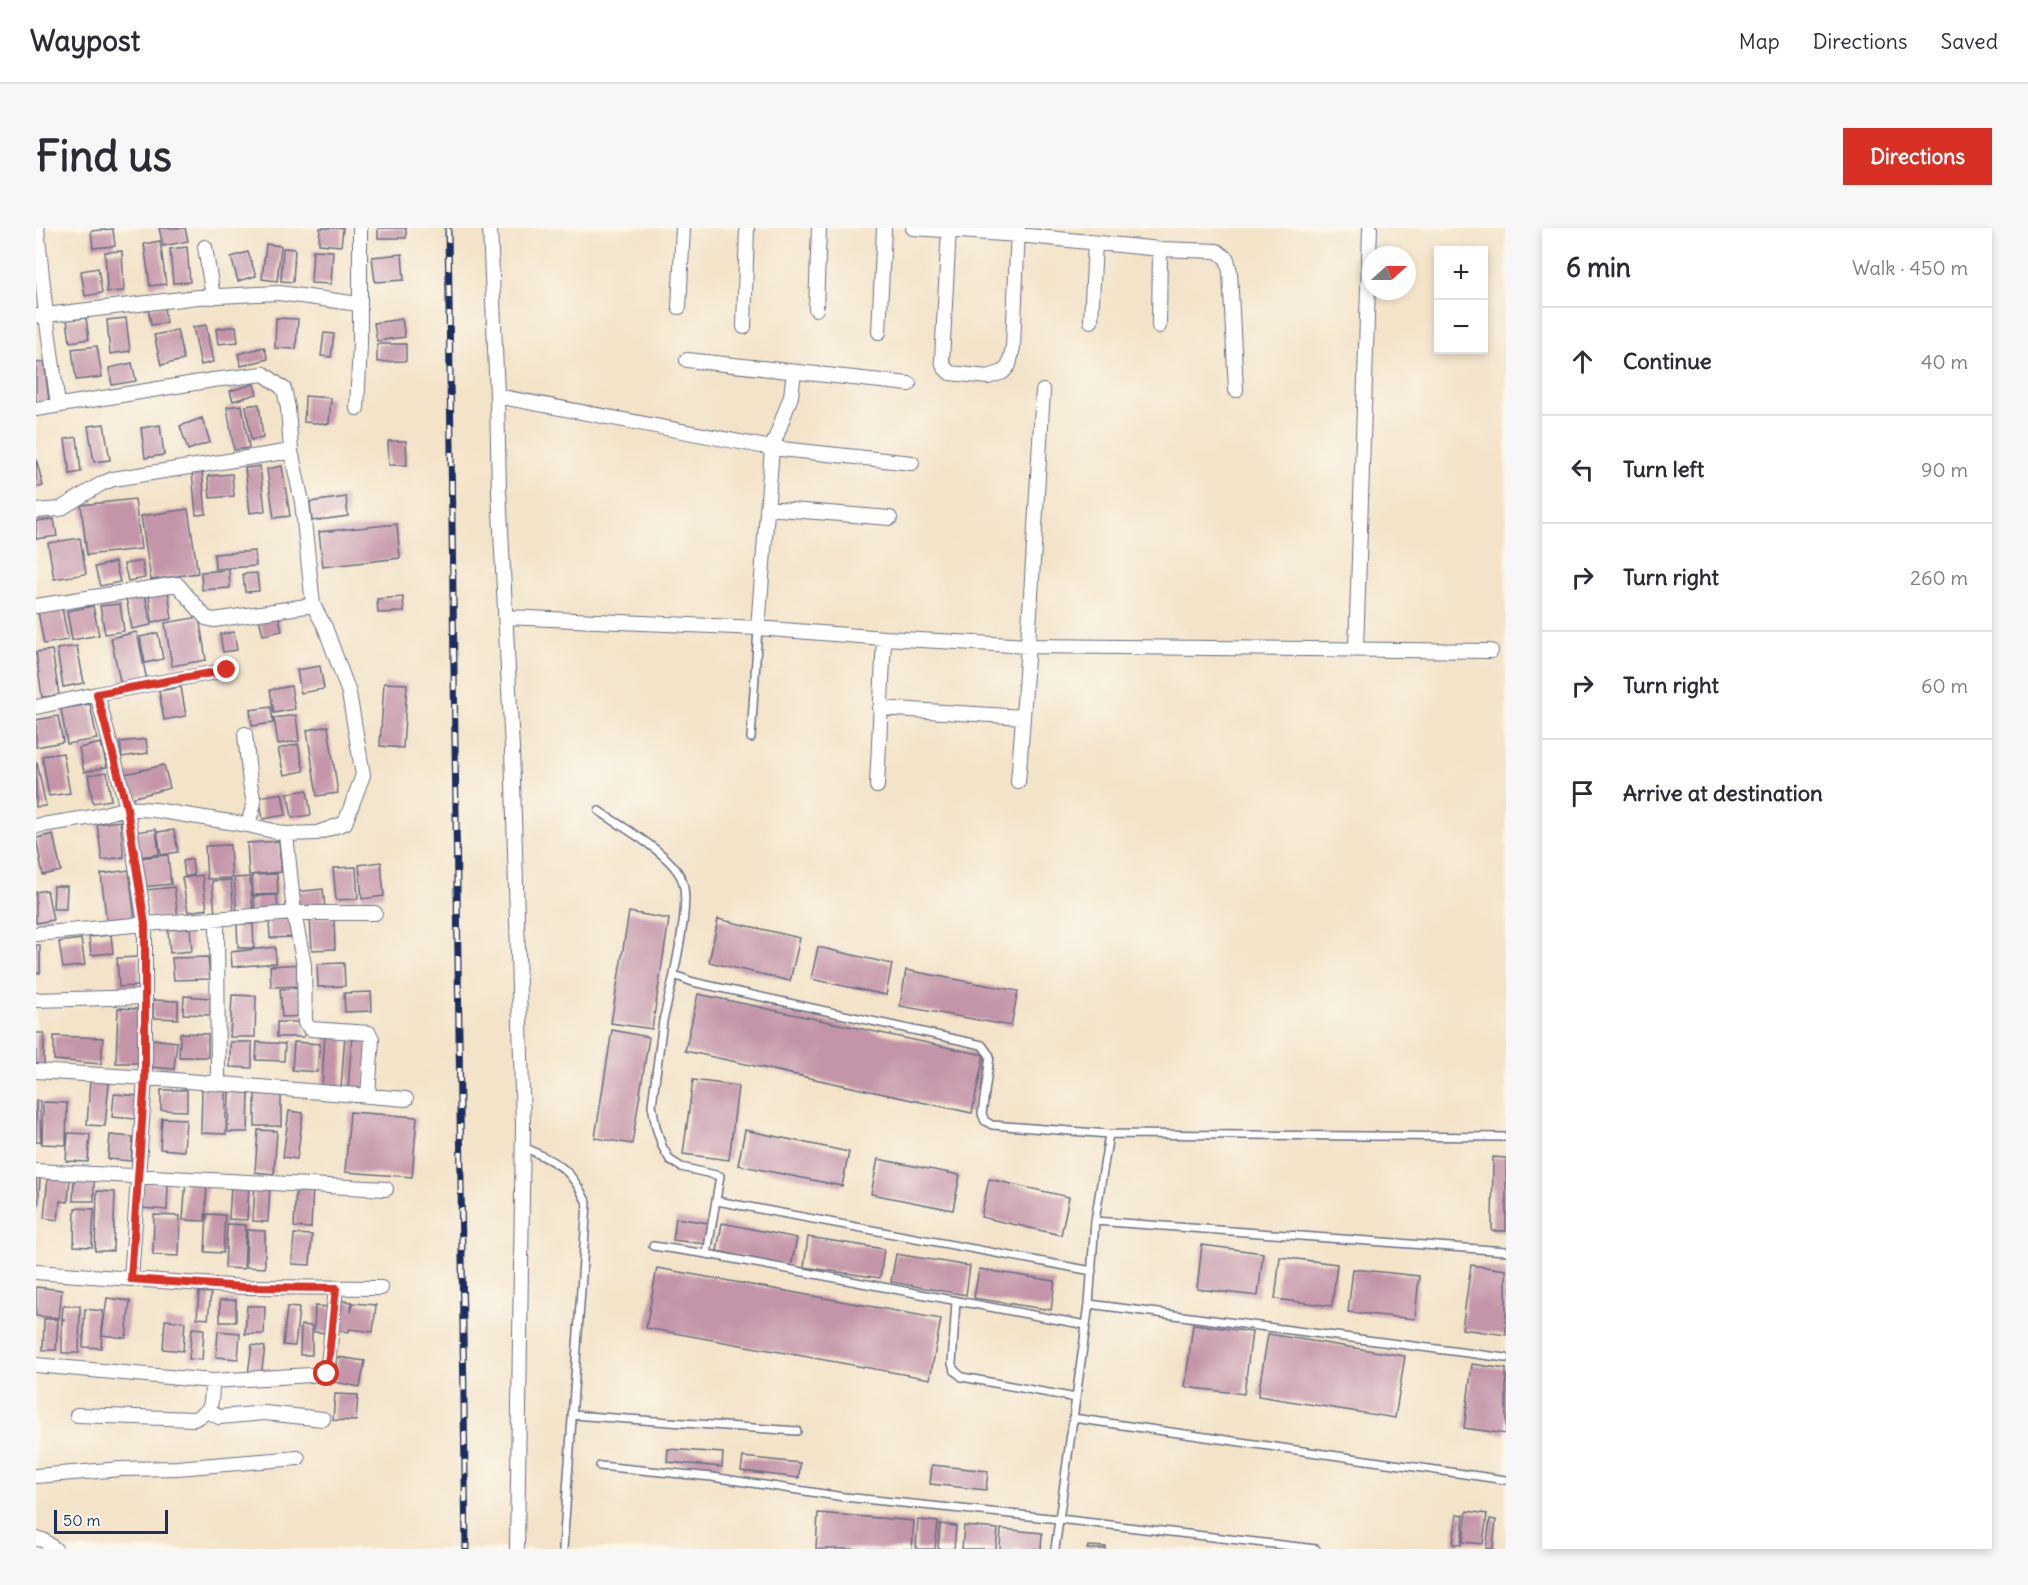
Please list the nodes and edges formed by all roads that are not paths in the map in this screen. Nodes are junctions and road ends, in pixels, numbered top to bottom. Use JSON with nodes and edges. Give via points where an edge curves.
{"nodes":[{"id":1,"x":37,"y":228,"type":"edge"},
{"id":2,"x":360,"y":228,"type":"edge"},
{"id":3,"x":490,"y":228,"type":"edge"},
{"id":4,"x":683,"y":228,"type":"edge"},
{"id":5,"x":747,"y":228,"type":"edge"},
{"id":6,"x":819,"y":228,"type":"edge"},
{"id":7,"x":885,"y":228,"type":"edge"},
{"id":8,"x":913,"y":228,"type":"edge"},
{"id":9,"x":1370,"y":228,"type":"edge"},
{"id":10,"x":949,"y":229,"type":"edge"},
{"id":11,"x":1018,"y":231,"type":"edge"},
{"id":12,"x":1095,"y":243,"type":"junction"},
{"id":13,"x":205,"y":247,"type":"dead end"},
{"id":14,"x":1160,"y":249,"type":"junction"},
{"id":15,"x":213,"y":297,"type":"junction"},
{"id":16,"x":359,"y":304,"type":"junction"},
{"id":17,"x":679,"y":307,"type":"dead end"},
{"id":18,"x":816,"y":309,"type":"dead end"},
{"id":19,"x":41,"y":315,"type":"edge"},
{"id":20,"x":1090,"y":321,"type":"dead end"},
{"id":21,"x":1159,"y":326,"type":"dead end"},
{"id":22,"x":744,"y":327,"type":"dead end"},
{"id":23,"x":879,"y":332,"type":"dead end"},
{"id":24,"x":687,"y":360,"type":"dead end"},
{"id":25,"x":794,"y":372,"type":"junction"},
{"id":26,"x":909,"y":384,"type":"dead end"},
{"id":27,"x":1236,"y":390,"type":"dead end"},
{"id":28,"x":1043,"y":391,"type":"dead end"},
{"id":29,"x":497,"y":396,"type":"junction"},
{"id":30,"x":58,"y":405,"type":"junction"},
{"id":31,"x":357,"y":408,"type":"dead end"},
{"id":32,"x":36,"y":409,"type":"edge"},
{"id":33,"x":772,"y":448,"type":"junction"},
{"id":34,"x":291,"y":451,"type":"junction"},
{"id":35,"x":912,"y":463,"type":"dead end"},
{"id":36,"x":767,"y":508,"type":"junction"},
{"id":37,"x":36,"y":511,"type":"edge"},
{"id":38,"x":890,"y":518,"type":"dead end"},
{"id":39,"x":313,"y":605,"type":"junction"},
{"id":40,"x":36,"y":606,"type":"edge"},
{"id":41,"x":505,"y":616,"type":"junction"},
{"id":42,"x":758,"y":628,"type":"junction"},
{"id":43,"x":884,"y":638,"type":"junction"},
{"id":44,"x":1029,"y":646,"type":"junction"},
{"id":45,"x":1356,"y":649,"type":"junction"},
{"id":46,"x":1491,"y":651,"type":"dead end"},
{"id":47,"x":227,"y":670,"type":"dead end"},
{"id":48,"x":97,"y":694,"type":"junction"},
{"id":49,"x":36,"y":707,"type":"edge"},
{"id":50,"x":880,"y":708,"type":"junction"},
{"id":51,"x":1023,"y":717,"type":"junction"},
{"id":52,"x":245,"y":734,"type":"dead end"},
{"id":53,"x":751,"y":738,"type":"dead end"},
{"id":54,"x":1018,"y":782,"type":"dead end"},
{"id":55,"x":877,"y":786,"type":"dead end"},
{"id":56,"x":127,"y":808,"type":"junction"},
{"id":57,"x":599,"y":811,"type":"dead end"},
{"id":58,"x":248,"y":825,"type":"junction"},
{"id":59,"x":36,"y":826,"type":"edge"},
{"id":60,"x":286,"y":834,"type":"junction"},
{"id":61,"x":294,"y":913,"type":"junction"},
{"id":62,"x":375,"y":913,"type":"dead end"},
{"id":63,"x":217,"y":919,"type":"junction"},
{"id":64,"x":145,"y":924,"type":"junction"},
{"id":65,"x":36,"y":934,"type":"edge"},
{"id":66,"x":674,"y":975,"type":"junction"},
{"id":67,"x":145,"y":997,"type":"junction"},
{"id":68,"x":36,"y":1000,"type":"edge"},
{"id":69,"x":36,"y":1071,"type":"edge"},
{"id":70,"x":145,"y":1078,"type":"junction"},
{"id":71,"x":218,"y":1083,"type":"junction"},
{"id":72,"x":368,"y":1096,"type":"junction"},
{"id":73,"x":406,"y":1099,"type":"dead end"},
{"id":74,"x":1109,"y":1134,"type":"junction"},
{"id":75,"x":1506,"y":1137,"type":"edge"},
{"id":76,"x":522,"y":1146,"type":"junction"},
{"id":77,"x":36,"y":1171,"type":"edge"},
{"id":78,"x":138,"y":1175,"type":"junction"},
{"id":79,"x":386,"y":1189,"type":"dead end"},
{"id":80,"x":717,"y":1201,"type":"junction"},
{"id":81,"x":1095,"y":1221,"type":"junction"},
{"id":82,"x":653,"y":1246,"type":"dead end"},
{"id":83,"x":1506,"y":1251,"type":"edge"},
{"id":84,"x":706,"y":1254,"type":"junction"},
{"id":85,"x":1092,"y":1271,"type":"junction"},
{"id":86,"x":36,"y":1272,"type":"edge"},
{"id":87,"x":131,"y":1279,"type":"junction"},
{"id":88,"x":336,"y":1288,"type":"junction"},
{"id":89,"x":381,"y":1288,"type":"dead end"},
{"id":90,"x":956,"y":1301,"type":"junction"},
{"id":91,"x":1089,"y":1304,"type":"junction"},
{"id":92,"x":1086,"y":1325,"type":"junction"},
{"id":93,"x":1506,"y":1358,"type":"edge"},
{"id":94,"x":36,"y":1365,"type":"edge"},
{"id":95,"x":212,"y":1381,"type":"junction"},
{"id":96,"x":1076,"y":1398,"type":"junction"},
{"id":97,"x":208,"y":1411,"type":"junction"},
{"id":98,"x":77,"y":1415,"type":"dead end"},
{"id":99,"x":573,"y":1415,"type":"junction"},
{"id":100,"x":1073,"y":1418,"type":"junction"},
{"id":101,"x":323,"y":1419,"type":"dead end"},
{"id":102,"x":797,"y":1431,"type":"dead end"},
{"id":103,"x":298,"y":1458,"type":"dead end"},
{"id":104,"x":600,"y":1466,"type":"dead end"},
{"id":105,"x":36,"y":1476,"type":"edge"},
{"id":106,"x":1506,"y":1480,"type":"edge"},
{"id":107,"x":1059,"y":1519,"type":"junction"},
{"id":108,"x":36,"y":1539,"type":"edge"},
{"id":109,"x":55,"y":1549,"type":"edge"},
{"id":110,"x":517,"y":1549,"type":"edge"},
{"id":111,"x":563,"y":1549,"type":"edge"},
{"id":112,"x":1055,"y":1549,"type":"edge"},
{"id":113,"x":1316,"y":1549,"type":"edge"}],
"edges":[{"from":1,"to":19,"type":"street"},
{"from":2,"to":16,"type":"street"},
{"from":3,"to":29,"type":"street"},
{"from":4,"to":17,"type":"street"},
{"from":5,"to":22,"type":"street"},
{"from":6,"to":18,"type":"street"},
{"from":7,"to":23,"type":"street"},
{"from":8,"to":10,"type":"street"},
{"from":9,"to":45,"type":"street"},
{"from":10,"to":11,"type":"street"},
{"from":10,"to":11,"type":"street","via":[[942,360],[950,373],[988,377],[1003,372],[1009,365],[1013,347]]},
{"from":11,"to":12,"type":"street"},
{"from":12,"to":14,"type":"street"},
{"from":12,"to":20,"type":"street"},
{"from":13,"to":15,"type":"street"},
{"from":14,"to":21,"type":"street"},
{"from":14,"to":27,"type":"street","via":[[1217,251],[1227,259]]},
{"from":15,"to":16,"type":"street","via":[[279,293]]},
{"from":15,"to":19,"type":"street"},
{"from":16,"to":31,"type":"street"},
{"from":19,"to":30,"type":"street"},
{"from":24,"to":25,"type":"street"},
{"from":25,"to":26,"type":"street"},
{"from":25,"to":33,"type":"street","via":[[791,396]]},
{"from":28,"to":44,"type":"street"},
{"from":29,"to":33,"type":"street"},
{"from":29,"to":41,"type":"street"},
{"from":30,"to":32,"type":"street"},
{"from":30,"to":34,"type":"street","via":[[264,374],[284,389]]},
{"from":33,"to":35,"type":"street"},
{"from":33,"to":36,"type":"street"},
{"from":34,"to":37,"type":"street","via":[[113,479],[60,508]]},
{"from":34,"to":39,"type":"street","via":[[302,502]]},
{"from":36,"to":38,"type":"street"},
{"from":36,"to":42,"type":"street"},
{"from":39,"to":40,"type":"street","via":[[214,620],[206,618],[177,584]]},
{"from":39,"to":60,"type":"street","via":[[349,693],[363,775],[345,823],[317,833]]},
{"from":41,"to":42,"type":"street"},
{"from":41,"to":76,"type":"street"},
{"from":42,"to":43,"type":"street"},
{"from":42,"to":53,"type":"lane"},
{"from":43,"to":44,"type":"street"},
{"from":43,"to":50,"type":"street"},
{"from":44,"to":45,"type":"street"},
{"from":44,"to":51,"type":"street"},
{"from":45,"to":46,"type":"street"},
{"from":47,"to":48,"type":"street"},
{"from":48,"to":49,"type":"street"},
{"from":48,"to":56,"type":"street"},
{"from":50,"to":51,"type":"street"},
{"from":50,"to":55,"type":"street"},
{"from":51,"to":54,"type":"street"},
{"from":52,"to":58,"type":"street","via":[[254,803]]},
{"from":56,"to":58,"type":"street"},
{"from":56,"to":59,"type":"street"},
{"from":56,"to":64,"type":"street"},
{"from":57,"to":66,"type":"lane","via":[[663,855],[678,870],[685,900]]},
{"from":58,"to":60,"type":"street"},
{"from":60,"to":61,"type":"street"},
{"from":61,"to":62,"type":"street"},
{"from":61,"to":63,"type":"street"},
{"from":61,"to":72,"type":"street","via":[[304,964],[305,1023],[311,1029],[369,1034],[372,1039]]},
{"from":63,"to":64,"type":"street"},
{"from":63,"to":71,"type":"street"},
{"from":64,"to":65,"type":"street"},
{"from":64,"to":67,"type":"street"},
{"from":66,"to":74,"type":"lane","via":[[982,1046],[990,1056],[982,1114],[985,1121],[992,1125]]},
{"from":66,"to":80,"type":"lane","via":[[663,1021],[652,1105],[656,1127],[670,1160],[681,1167],[720,1176]]},
{"from":67,"to":68,"type":"street"},
{"from":67,"to":70,"type":"street"},
{"from":69,"to":70,"type":"street"},
{"from":70,"to":71,"type":"street"},
{"from":70,"to":78,"type":"street"},
{"from":71,"to":72,"type":"street"},
{"from":72,"to":73,"type":"street"},
{"from":74,"to":75,"type":"lane"},
{"from":74,"to":81,"type":"lane"},
{"from":76,"to":99,"type":"lane","via":[[564,1167],[587,1203]]},
{"from":76,"to":110,"type":"street"},
{"from":77,"to":78,"type":"street"},
{"from":78,"to":79,"type":"street"},
{"from":78,"to":87,"type":"street"},
{"from":80,"to":84,"type":"lane"},
{"from":80,"to":85,"type":"lane"},
{"from":81,"to":83,"type":"lane"},
{"from":81,"to":85,"type":"lane"},
{"from":82,"to":84,"type":"lane"},
{"from":84,"to":90,"type":"lane"},
{"from":85,"to":91,"type":"lane"},
{"from":86,"to":87,"type":"street"},
{"from":87,"to":88,"type":"street","via":[[243,1287]]},
{"from":88,"to":89,"type":"street"},
{"from":88,"to":95,"type":"street","via":[[327,1374]]},
{"from":90,"to":92,"type":"lane"},
{"from":90,"to":96,"type":"lane","via":[[952,1364],[962,1377]]},
{"from":91,"to":92,"type":"lane"},
{"from":91,"to":93,"type":"lane"},
{"from":92,"to":96,"type":"lane"},
{"from":94,"to":95,"type":"street"},
{"from":95,"to":97,"type":"street"},
{"from":96,"to":100,"type":"lane"},
{"from":97,"to":98,"type":"street","via":[[194,1419]]},
{"from":97,"to":101,"type":"street","via":[[219,1417],[265,1413]]},
{"from":99,"to":102,"type":"lane"},
{"from":99,"to":111,"type":"lane"},
{"from":100,"to":106,"type":"lane"},
{"from":100,"to":107,"type":"lane"},
{"from":103,"to":105,"type":"street"},
{"from":104,"to":107,"type":"lane"},
{"from":107,"to":112,"type":"lane"},
{"from":107,"to":113,"type":"lane"},
{"from":108,"to":109,"type":"street"}]}
